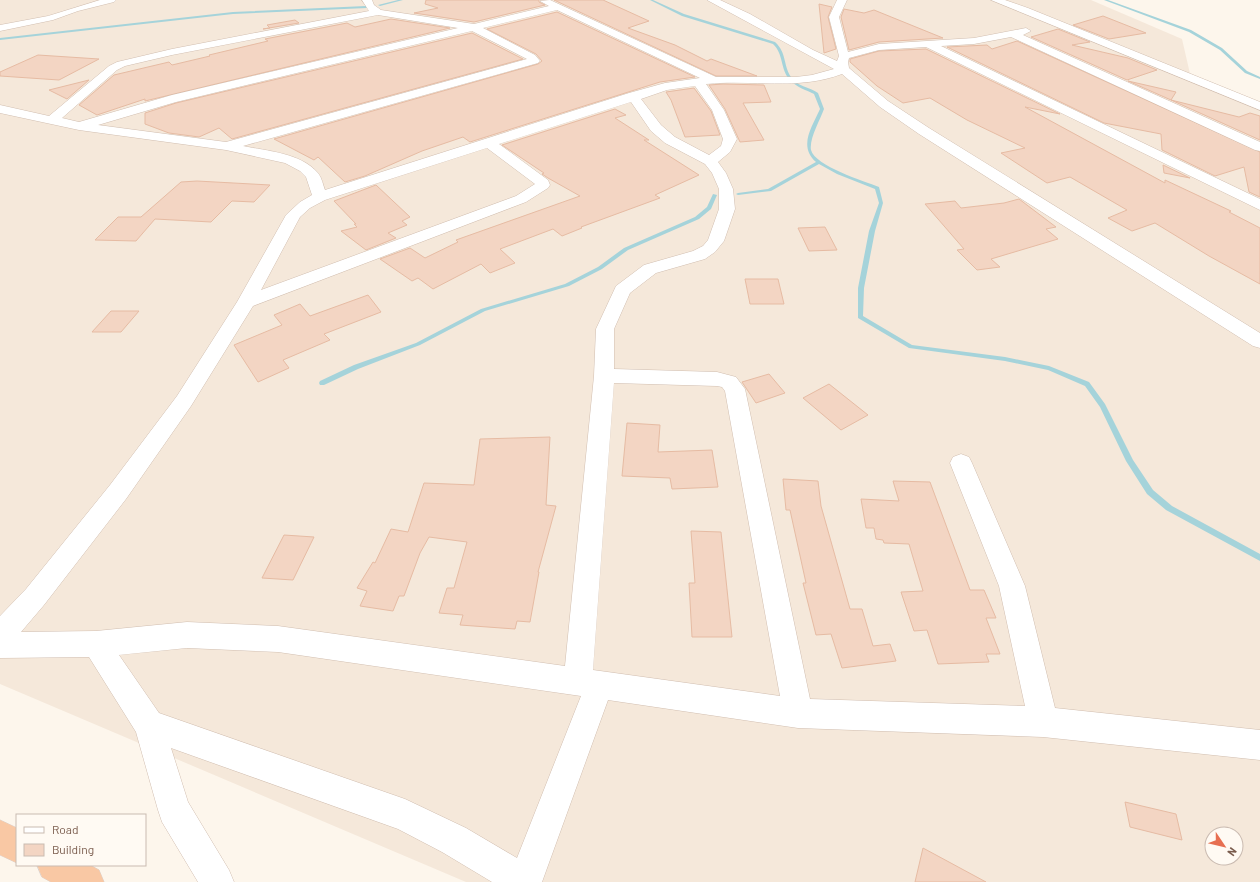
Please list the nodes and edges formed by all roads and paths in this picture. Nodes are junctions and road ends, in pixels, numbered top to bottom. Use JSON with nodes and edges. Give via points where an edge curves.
{"nodes":[{"id":1,"x":111,"y":0,"type":"edge"},
{"id":2,"x":367,"y":0,"type":"edge"},
{"id":3,"x":544,"y":0,"type":"edge"},
{"id":4,"x":712,"y":0,"type":"edge"},
{"id":5,"x":842,"y":0,"type":"edge"},
{"id":6,"x":996,"y":0,"type":"edge"},
{"id":7,"x":558,"y":7,"type":"junction"},
{"id":8,"x":377,"y":12,"type":"junction"},
{"id":9,"x":1058,"y":23,"type":"junction"},
{"id":10,"x":473,"y":27,"type":"junction"},
{"id":11,"x":0,"y":28,"type":"edge"},
{"id":12,"x":1013,"y":34,"type":"junction"},
{"id":13,"x":928,"y":44,"type":"junction"},
{"id":14,"x":844,"y":62,"type":"junction"},
{"id":15,"x":706,"y":81,"type":"junction"},
{"id":16,"x":632,"y":96,"type":"junction"},
{"id":17,"x":1260,"y":106,"type":"edge"},
{"id":18,"x":0,"y":109,"type":"edge"},
{"id":19,"x":52,"y":120,"type":"junction"},
{"id":20,"x":79,"y":126,"type":"junction"},
{"id":21,"x":489,"y":143,"type":"junction"},
{"id":22,"x":226,"y":146,"type":"junction"},
{"id":23,"x":1260,"y":147,"type":"edge"},
{"id":24,"x":710,"y":160,"type":"junction"},
{"id":25,"x":320,"y":197,"type":"junction"},
{"id":26,"x":1260,"y":205,"type":"edge"},
{"id":27,"x":246,"y":302,"type":"junction"},
{"id":28,"x":1260,"y":342,"type":"edge"},
{"id":29,"x":604,"y":376,"type":"junction"},
{"id":30,"x":961,"y":463,"type":"dead end"},
{"id":31,"x":0,"y":636,"type":"edge"},
{"id":32,"x":96,"y":644,"type":"junction"},
{"id":33,"x":0,"y":645,"type":"edge"},
{"id":34,"x":589,"y":684,"type":"junction"},
{"id":35,"x":798,"y":713,"type":"junction"},
{"id":36,"x":1043,"y":722,"type":"junction"},
{"id":37,"x":149,"y":725,"type":"junction"},
{"id":38,"x":1260,"y":745,"type":"edge"},
{"id":39,"x":0,"y":837,"type":"edge"},
{"id":40,"x":16,"y":845,"type":"edge"},
{"id":41,"x":56,"y":866,"type":"edge"},
{"id":42,"x":87,"y":882,"type":"edge"},
{"id":43,"x":217,"y":882,"type":"edge"},
{"id":44,"x":524,"y":882,"type":"edge"}],
"edges":[{"from":1,"to":11,"type":"street","via":[[50,18]]},
{"from":2,"to":8,"type":"street","via":[[370,7]]},
{"from":3,"to":7,"type":"street"},
{"from":4,"to":14,"type":"street","via":[[747,16],[809,52]]},
{"from":5,"to":14,"type":"street","via":[[834,17]]},
{"from":6,"to":9,"type":"street"},
{"from":7,"to":10,"type":"street"},
{"from":7,"to":15,"type":"street"},
{"from":8,"to":10,"type":"street"},
{"from":8,"to":19,"type":"street","via":[[121,64]]},
{"from":9,"to":12,"type":"street"},
{"from":9,"to":17,"type":"street"},
{"from":10,"to":20,"type":"street","via":[[172,99]]},
{"from":10,"to":22,"type":"street","via":[[531,57],[534,61]]},
{"from":12,"to":13,"type":"street","via":[[974,41]]},
{"from":12,"to":23,"type":"street"},
{"from":13,"to":14,"type":"street","via":[[879,47]]},
{"from":13,"to":26,"type":"street"},
{"from":14,"to":15,"type":"street","via":[[819,77],[774,82]]},
{"from":14,"to":28,"type":"street","via":[[884,104],[924,131]]},
{"from":15,"to":16,"type":"street","via":[[665,87]]},
{"from":15,"to":24,"type":"street","via":[[730,139],[725,149]]},
{"from":16,"to":21,"type":"street"},
{"from":16,"to":24,"type":"street","via":[[656,128],[670,140]]},
{"from":18,"to":19,"type":"street"},
{"from":19,"to":20,"type":"street"},
{"from":20,"to":22,"type":"street"},
{"from":21,"to":25,"type":"street"},
{"from":21,"to":27,"type":"street","via":[[541,180],[543,185],[521,198]]},
{"from":22,"to":25,"type":"street","via":[[290,160],[305,168],[313,176]]},
{"from":24,"to":29,"type":"street","via":[[726,189],[727,209],[716,242],[699,255],[650,269],[622,290],[605,329]]},
{"from":25,"to":27,"type":"street","via":[[294,215]]},
{"from":27,"to":31,"type":"street","via":[[184,401],[118,492],[35,597]]},
{"from":29,"to":34,"type":"street"},
{"from":29,"to":35,"type":"street","via":[[717,379],[729,382],[735,389]]},
{"from":30,"to":36,"type":"street","via":[[1012,586]]},
{"from":32,"to":33,"type":"street"},
{"from":32,"to":34,"type":"street","via":[[187,635],[278,639]]},
{"from":32,"to":37,"type":"street"},
{"from":34,"to":35,"type":"street"},
{"from":34,"to":44,"type":"street"},
{"from":35,"to":36,"type":"street"},
{"from":36,"to":38,"type":"street"},
{"from":37,"to":43,"type":"street","via":[[174,810]]},
{"from":37,"to":44,"type":"street","via":[[405,815],[454,840]]},
{"from":39,"to":40,"type":"highway"},
{"from":41,"to":42,"type":"highway"}]}
